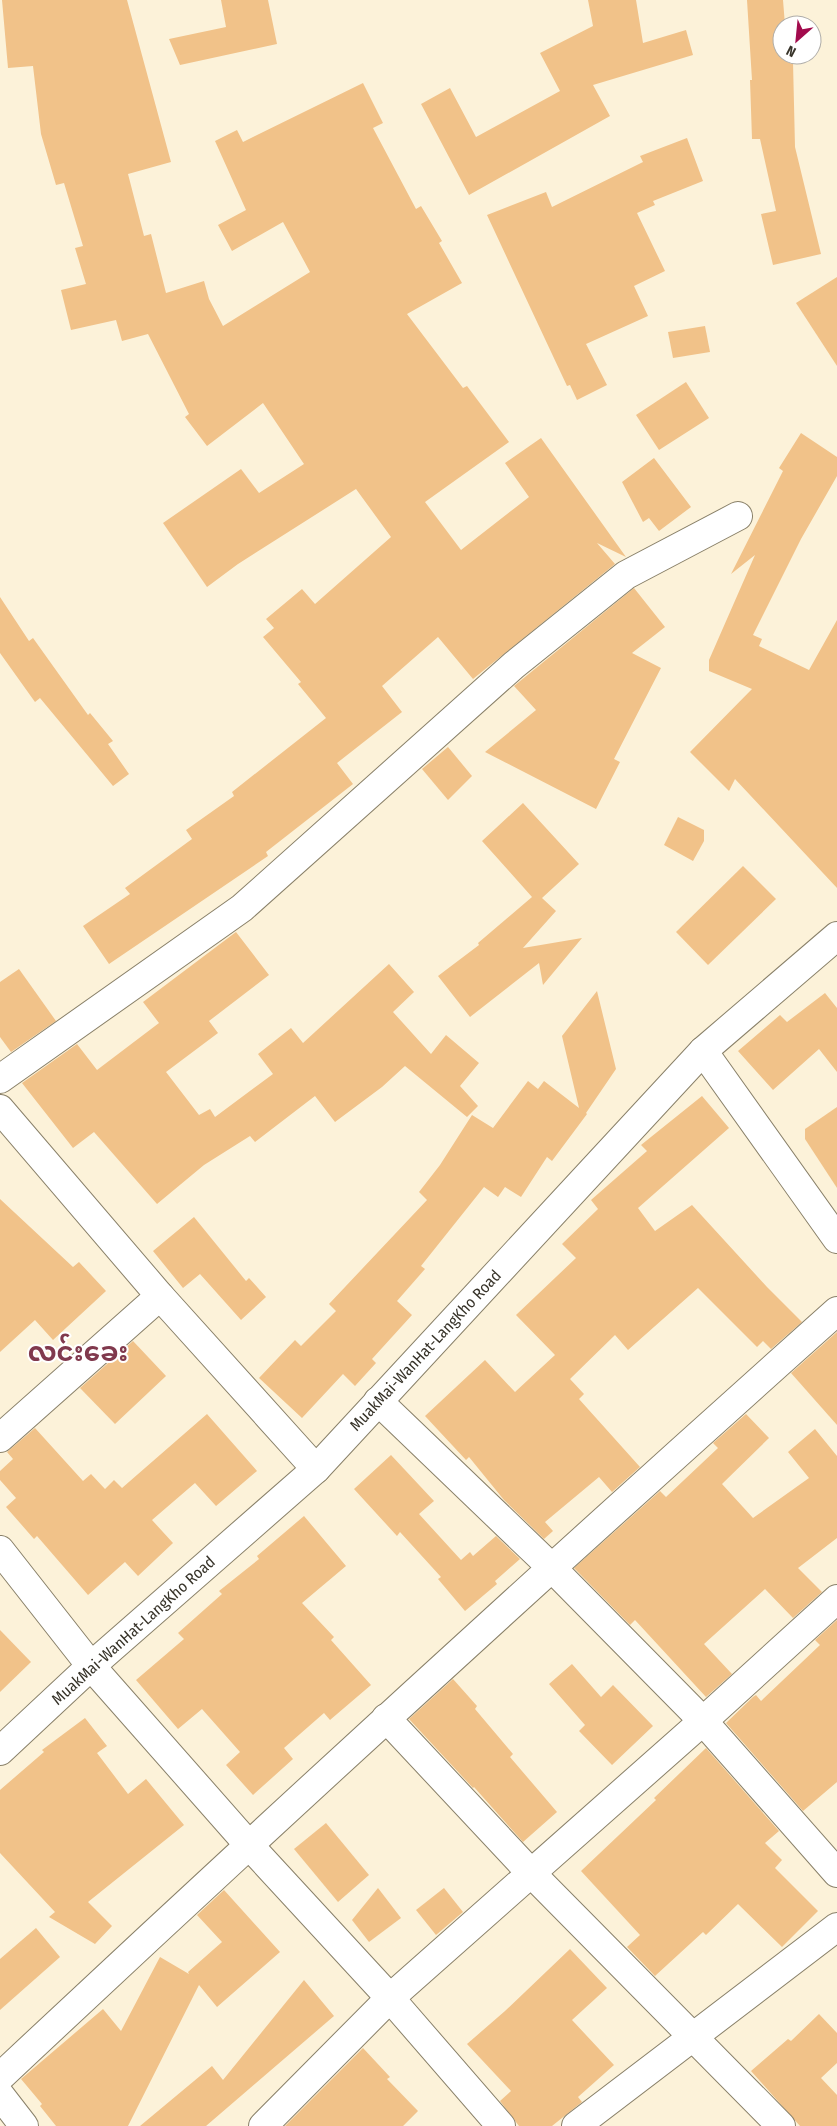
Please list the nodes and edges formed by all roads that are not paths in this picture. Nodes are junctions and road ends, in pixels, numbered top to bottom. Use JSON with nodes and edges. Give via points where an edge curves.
{"nodes":[{"id":1,"x":738,"y":516,"type":"dead end"},
{"id":2,"x":837,"y":936,"type":"edge"},
{"id":3,"x":703,"y":1050,"type":"junction"},
{"id":4,"x":0,"y":1079,"type":"edge"},
{"id":5,"x":0,"y":1109,"type":"edge"},
{"id":6,"x":837,"y":1239,"type":"edge"},
{"id":7,"x":160,"y":1296,"type":"junction"},
{"id":8,"x":837,"y":1311,"type":"edge"},
{"id":9,"x":378,"y":1401,"type":"junction"},
{"id":10,"x":0,"y":1438,"type":"edge"},
{"id":11,"x":316,"y":1469,"type":"junction"},
{"id":12,"x":0,"y":1550,"type":"edge"},
{"id":13,"x":551,"y":1566,"type":"junction"},
{"id":14,"x":837,"y":1599,"type":"edge"},
{"id":15,"x":91,"y":1666,"type":"junction"},
{"id":16,"x":386,"y":1718,"type":"junction"},
{"id":17,"x":703,"y":1722,"type":"junction"},
{"id":18,"x":0,"y":1751,"type":"edge"},
{"id":19,"x":248,"y":1844,"type":"junction"},
{"id":20,"x":531,"y":1873,"type":"junction"},
{"id":21,"x":837,"y":1873,"type":"edge"},
{"id":22,"x":837,"y":1927,"type":"edge"},
{"id":23,"x":390,"y":1998,"type":"junction"},
{"id":24,"x":693,"y":2037,"type":"junction"},
{"id":25,"x":0,"y":2077,"type":"edge"},
{"id":26,"x":0,"y":2095,"type":"edge"},
{"id":27,"x":24,"y":2126,"type":"edge"},
{"id":28,"x":263,"y":2126,"type":"edge"},
{"id":29,"x":501,"y":2126,"type":"edge"},
{"id":30,"x":576,"y":2126,"type":"edge"},
{"id":31,"x":781,"y":2126,"type":"edge"}],
"edges":[{"from":1,"to":4,"type":"street","via":[[626,575],[514,665],[242,908]]},
{"from":2,"to":3,"type":"street","name":"MuakMai-WanHat-LangKho Road"},
{"from":3,"to":6,"type":"street"},
{"from":3,"to":9,"type":"street","name":"MuakMai-WanHat-LangKho Road"},
{"from":5,"to":7,"type":"street"},
{"from":7,"to":10,"type":"street"},
{"from":7,"to":11,"type":"street"},
{"from":8,"to":13,"type":"street"},
{"from":9,"to":11,"type":"street","name":"MuakMai-WanHat-LangKho Road"},
{"from":9,"to":13,"type":"street"},
{"from":11,"to":15,"type":"street","name":"MuakMai-WanHat-LangKho Road"},
{"from":12,"to":15,"type":"street"},
{"from":13,"to":16,"type":"street"},
{"from":13,"to":17,"type":"street"},
{"from":14,"to":17,"type":"street"},
{"from":15,"to":18,"type":"street","name":"MuakMai-WanHat-LangKho Road"},
{"from":15,"to":19,"type":"street"},
{"from":16,"to":19,"type":"street"},
{"from":16,"to":20,"type":"street"},
{"from":17,"to":20,"type":"street"},
{"from":17,"to":21,"type":"street"},
{"from":19,"to":23,"type":"street"},
{"from":19,"to":25,"type":"street"},
{"from":20,"to":23,"type":"street"},
{"from":20,"to":24,"type":"street"},
{"from":22,"to":24,"type":"street"},
{"from":23,"to":28,"type":"street"},
{"from":23,"to":29,"type":"street"},
{"from":24,"to":30,"type":"street"},
{"from":24,"to":31,"type":"street"},
{"from":26,"to":27,"type":"street"}]}
